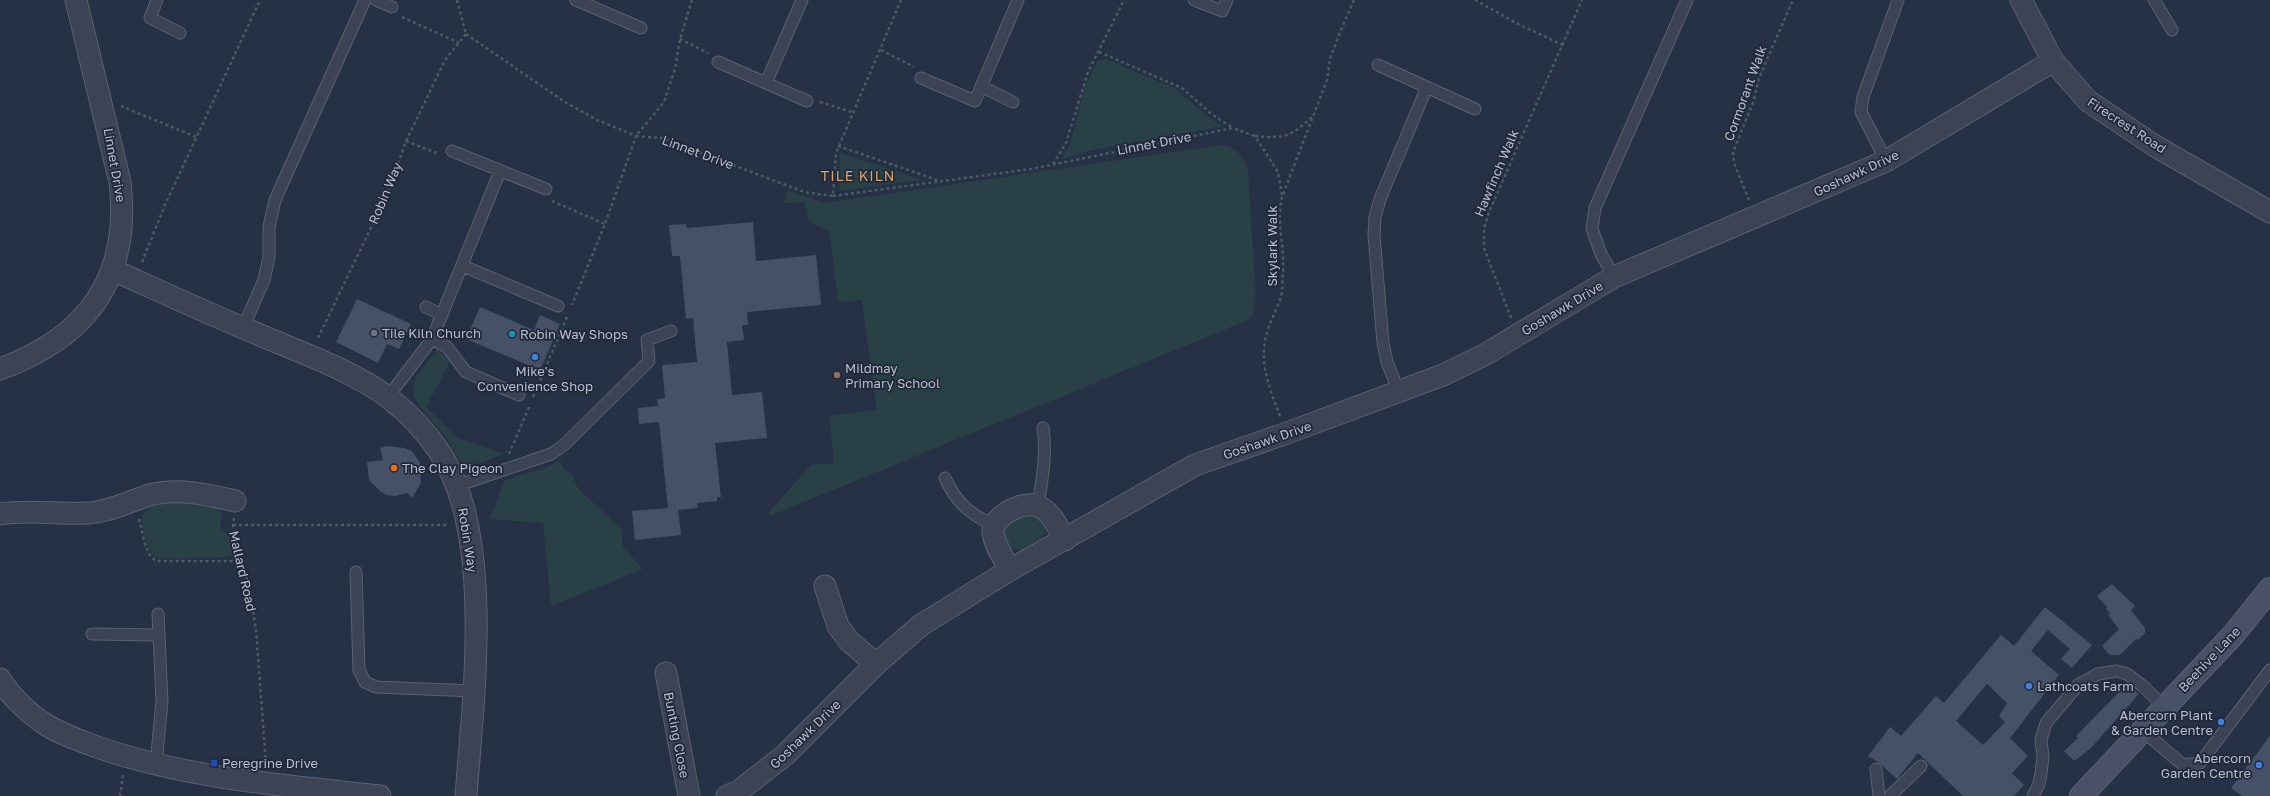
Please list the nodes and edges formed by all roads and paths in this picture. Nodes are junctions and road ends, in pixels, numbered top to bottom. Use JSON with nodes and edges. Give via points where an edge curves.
{"nodes":[{"id":1,"x":76,"y":0,"type":"edge"},
{"id":2,"x":157,"y":0,"type":"edge"},
{"id":3,"x":260,"y":0,"type":"edge"},
{"id":4,"x":364,"y":0,"type":"edge"},
{"id":5,"x":376,"y":0,"type":"edge"},
{"id":6,"x":457,"y":0,"type":"edge"},
{"id":7,"x":692,"y":0,"type":"edge"},
{"id":8,"x":802,"y":0,"type":"edge"},
{"id":9,"x":901,"y":0,"type":"edge"},
{"id":10,"x":1018,"y":0,"type":"edge"},
{"id":11,"x":1124,"y":0,"type":"edge"},
{"id":12,"x":1194,"y":0,"type":"edge"},
{"id":13,"x":1227,"y":0,"type":"edge"},
{"id":14,"x":1354,"y":0,"type":"edge"},
{"id":15,"x":1475,"y":0,"type":"edge"},
{"id":16,"x":1582,"y":0,"type":"edge"},
{"id":17,"x":1687,"y":0,"type":"edge"},
{"id":18,"x":1793,"y":0,"type":"edge"},
{"id":19,"x":1898,"y":0,"type":"edge"},
{"id":20,"x":2021,"y":0,"type":"edge"},
{"id":21,"x":2154,"y":0,"type":"edge"},
{"id":22,"x":582,"y":1,"type":"edge"},
{"id":23,"x":392,"y":7,"type":"joint"},
{"id":24,"x":641,"y":28,"type":"dead end"},
{"id":25,"x":2172,"y":30,"type":"dead end"},
{"id":26,"x":180,"y":33,"type":"dead end"},
{"id":27,"x":466,"y":34,"type":"junction"},
{"id":28,"x":680,"y":39,"type":"junction"},
{"id":29,"x":460,"y":43,"type":"junction"},
{"id":30,"x":1563,"y":45,"type":"junction"},
{"id":31,"x":880,"y":50,"type":"junction"},
{"id":32,"x":1098,"y":52,"type":"junction"},
{"id":33,"x":2053,"y":61,"type":"junction"},
{"id":34,"x":718,"y":62,"type":"joint"},
{"id":35,"x":1378,"y":65,"type":"dead end"},
{"id":36,"x":921,"y":78,"type":"joint"},
{"id":37,"x":766,"y":83,"type":"junction"},
{"id":38,"x":982,"y":86,"type":"junction"},
{"id":39,"x":1427,"y":88,"type":"junction"},
{"id":40,"x":100,"y":97,"type":"junction"},
{"id":41,"x":807,"y":101,"type":"joint"},
{"id":42,"x":1013,"y":102,"type":"dead end"},
{"id":43,"x":1475,"y":108,"type":"dead end"},
{"id":44,"x":852,"y":112,"type":"junction"},
{"id":45,"x":1315,"y":114,"type":"junction"},
{"id":46,"x":1233,"y":128,"type":"junction"},
{"id":47,"x":636,"y":136,"type":"junction"},
{"id":48,"x":1255,"y":136,"type":"junction"},
{"id":49,"x":196,"y":137,"type":"junction"},
{"id":50,"x":406,"y":141,"type":"junction"},
{"id":51,"x":838,"y":146,"type":"junction"},
{"id":52,"x":452,"y":150,"type":"joint"},
{"id":53,"x":1886,"y":160,"type":"junction"},
{"id":54,"x":1052,"y":165,"type":"junction"},
{"id":55,"x":500,"y":171,"type":"junction"},
{"id":56,"x":941,"y":182,"type":"junction"},
{"id":57,"x":546,"y":189,"type":"joint"},
{"id":58,"x":833,"y":196,"type":"junction"},
{"id":59,"x":1282,"y":197,"type":"junction"},
{"id":60,"x":2270,"y":212,"type":"edge"},
{"id":61,"x":1757,"y":217,"type":"junction"},
{"id":62,"x":604,"y":224,"type":"dead end"},
{"id":63,"x":463,"y":266,"type":"junction"},
{"id":64,"x":113,"y":270,"type":"junction"},
{"id":65,"x":1614,"y":277,"type":"junction"},
{"id":66,"x":134,"y":280,"type":"junction"},
{"id":67,"x":558,"y":306,"type":"dead end"},
{"id":68,"x":426,"y":307,"type":"dead end"},
{"id":69,"x":442,"y":315,"type":"junction"},
{"id":70,"x":243,"y":328,"type":"junction"},
{"id":71,"x":671,"y":331,"type":"dead end"},
{"id":72,"x":1518,"y":335,"type":"junction"},
{"id":73,"x":432,"y":339,"type":"junction"},
{"id":74,"x":310,"y":356,"type":"junction"},
{"id":75,"x":0,"y":369,"type":"edge"},
{"id":76,"x":1399,"y":392,"type":"junction"},
{"id":77,"x":519,"y":395,"type":"dead end"},
{"id":78,"x":388,"y":397,"type":"junction"},
{"id":79,"x":1044,"y":428,"type":"dead end"},
{"id":80,"x":1287,"y":433,"type":"junction"},
{"id":81,"x":945,"y":478,"type":"dead end"},
{"id":82,"x":456,"y":486,"type":"junction"},
{"id":83,"x":235,"y":501,"type":"joint"},
{"id":84,"x":132,"y":502,"type":"junction"},
{"id":85,"x":1038,"y":506,"type":"junction"},
{"id":86,"x":0,"y":514,"type":"edge"},
{"id":87,"x":467,"y":524,"type":"junction"},
{"id":88,"x":233,"y":525,"type":"junction"},
{"id":89,"x":995,"y":526,"type":"junction"},
{"id":90,"x":1065,"y":540,"type":"junction"},
{"id":91,"x":243,"y":561,"type":"junction"},
{"id":92,"x":1010,"y":570,"type":"junction"},
{"id":93,"x":356,"y":572,"type":"dead end"},
{"id":94,"x":825,"y":586,"type":"dead end"},
{"id":95,"x":2270,"y":589,"type":"edge"},
{"id":96,"x":158,"y":614,"type":"dead end"},
{"id":97,"x":92,"y":634,"type":"dead end"},
{"id":98,"x":158,"y":635,"type":"junction"},
{"id":99,"x":876,"y":664,"type":"junction"},
{"id":100,"x":2270,"y":670,"type":"edge"},
{"id":101,"x":666,"y":673,"type":"dead end"},
{"id":102,"x":0,"y":679,"type":"edge"},
{"id":103,"x":474,"y":691,"type":"junction"},
{"id":104,"x":2164,"y":707,"type":"junction"},
{"id":105,"x":2142,"y":730,"type":"junction"},
{"id":106,"x":156,"y":764,"type":"junction"},
{"id":107,"x":1921,"y":766,"type":"dead end"},
{"id":108,"x":1876,"y":769,"type":"dead end"},
{"id":109,"x":267,"y":789,"type":"edge"},
{"id":110,"x":380,"y":796,"type":"edge"},
{"id":111,"x":466,"y":796,"type":"edge"},
{"id":112,"x":689,"y":796,"type":"edge"},
{"id":113,"x":727,"y":796,"type":"edge"},
{"id":114,"x":1879,"y":796,"type":"edge"},
{"id":115,"x":1890,"y":796,"type":"edge"},
{"id":116,"x":2033,"y":796,"type":"edge"},
{"id":117,"x":2081,"y":796,"type":"edge"}],
"edges":[{"from":1,"to":40,"type":"street","name":"Linnet Drive"},
{"from":2,"to":26,"type":"lane","via":[[150,18]]},
{"from":3,"to":49,"type":"path"},
{"from":4,"to":70,"type":"lane","via":[[275,200],[269,227],[269,257],[264,280]]},
{"from":5,"to":23,"type":"lane"},
{"from":6,"to":27,"type":"path"},
{"from":7,"to":28,"type":"path"},
{"from":8,"to":37,"type":"lane"},
{"from":9,"to":31,"type":"path"},
{"from":10,"to":38,"type":"lane"},
{"from":11,"to":32,"type":"path"},
{"from":12,"to":13,"type":"lane","via":[[1222,11]]},
{"from":14,"to":45,"type":"path","name":"Skylark Walk","via":[[1330,59],[1327,80]]},
{"from":15,"to":30,"type":"path"},
{"from":16,"to":30,"type":"path","name":"Hawfinch Walk"},
{"from":17,"to":65,"type":"lane","via":[[1595,208],[1592,229],[1601,254]]},
{"from":18,"to":61,"type":"path","name":"Cormorant Walk","via":[[1759,78],[1754,100],[1733,152],[1738,178]]},
{"from":19,"to":53,"type":"lane","via":[[1863,97],[1861,112]]},
{"from":20,"to":33,"type":"street","name":"Firecrest Road"},
{"from":21,"to":25,"type":"lane"},
{"from":22,"to":24,"type":"lane"},
{"from":23,"to":29,"type":"path","via":[[398,15]]},
{"from":27,"to":29,"type":"path","name":"Robin Way"},
{"from":27,"to":47,"type":"path","name":"Linnet Drive","via":[[565,102],[596,120]]},
{"from":28,"to":34,"type":"path","via":[[705,50]]},
{"from":28,"to":47,"type":"path","via":[[675,69],[664,102]]},
{"from":29,"to":50,"type":"path","name":"Robin Way","via":[[445,60]]},
{"from":30,"to":72,"type":"path","name":"Hawfinch Walk","via":[[1489,212],[1484,229],[1484,248]]},
{"from":31,"to":36,"type":"path","via":[[912,64]]},
{"from":31,"to":44,"type":"path"},
{"from":32,"to":46,"type":"path","via":[[1182,88],[1210,113]]},
{"from":32,"to":54,"type":"path","via":[[1082,87],[1066,143]]},
{"from":33,"to":53,"type":"street","name":"Goshawk Drive"},
{"from":33,"to":60,"type":"street","name":"Firecrest Road","via":[[2088,101],[2116,122]]},
{"from":34,"to":37,"type":"lane"},
{"from":35,"to":39,"type":"lane"},
{"from":36,"to":38,"type":"lane","via":[[975,101]]},
{"from":37,"to":41,"type":"lane"},
{"from":38,"to":42,"type":"lane"},
{"from":39,"to":43,"type":"lane"},
{"from":39,"to":76,"type":"lane","via":[[1374,217],[1383,343],[1386,362]]},
{"from":40,"to":49,"type":"path"},
{"from":40,"to":64,"type":"street","name":"Linnet Drive","via":[[123,204],[119,249]]},
{"from":41,"to":44,"type":"path","via":[[828,103]]},
{"from":44,"to":51,"type":"path"},
{"from":45,"to":48,"type":"path","name":"Skylark Walk","via":[[1294,133],[1276,138]]},
{"from":45,"to":59,"type":"path","name":"Skylark Walk"},
{"from":46,"to":48,"type":"path"},
{"from":46,"to":54,"type":"path","name":"Linnet Drive"},
{"from":47,"to":58,"type":"path","name":"Linnet Drive","via":[[662,138],[804,192]]},
{"from":48,"to":59,"type":"path","name":"Skylark Walk","via":[[1278,172]]},
{"from":49,"to":66,"type":"path"},
{"from":50,"to":52,"type":"path","via":[[439,155]]},
{"from":50,"to":74,"type":"path","name":"Robin Way","via":[[388,192]]},
{"from":51,"to":56,"type":"path"},
{"from":51,"to":58,"type":"path","via":[[834,161]]},
{"from":52,"to":55,"type":"lane"},
{"from":53,"to":61,"type":"street","name":"Goshawk Drive"},
{"from":54,"to":56,"type":"path","name":"Linnet Drive"},
{"from":55,"to":57,"type":"lane"},
{"from":55,"to":63,"type":"lane"},
{"from":56,"to":58,"type":"path","name":"Linnet Drive"},
{"from":57,"to":62,"type":"path","via":[[551,201]]},
{"from":59,"to":80,"type":"path","name":"Skylark Walk","via":[[1279,228],[1283,270],[1281,295],[1266,334],[1264,350],[1270,389]]},
{"from":61,"to":65,"type":"street","name":"Goshawk Drive"},
{"from":63,"to":67,"type":"lane"},
{"from":63,"to":69,"type":"lane"},
{"from":64,"to":66,"type":"street","name":"Robin Way"},
{"from":64,"to":75,"type":"street","name":"Linnet Drive","via":[[87,313],[65,334],[40,352]]},
{"from":65,"to":72,"type":"street","name":"Goshawk Drive"},
{"from":66,"to":70,"type":"street","name":"Robin Way"},
{"from":68,"to":69,"type":"lane"},
{"from":69,"to":73,"type":"lane"},
{"from":70,"to":74,"type":"street","name":"Robin Way"},
{"from":71,"to":82,"type":"lane","via":[[647,340],[649,361],[564,445],[536,461]]},
{"from":72,"to":76,"type":"street","name":"Goshawk Drive","via":[[1443,375]]},
{"from":73,"to":77,"type":"lane","via":[[447,347],[466,372]]},
{"from":73,"to":78,"type":"lane"},
{"from":74,"to":78,"type":"street","name":"Robin Way"},
{"from":76,"to":80,"type":"street","name":"Goshawk Drive"},
{"from":78,"to":82,"type":"street","name":"Robin Way","via":[[418,423],[436,446]]},
{"from":79,"to":85,"type":"lane","via":[[1044,470]]},
{"from":80,"to":90,"type":"street","name":"Goshawk Drive","via":[[1194,465]]},
{"from":81,"to":89,"type":"lane","via":[[960,504],[975,516]]},
{"from":82,"to":87,"type":"street","name":"Robin Way"},
{"from":83,"to":84,"type":"street","via":[[184,492],[154,494]]},
{"from":83,"to":88,"type":"path","name":"Mallard Road"},
{"from":84,"to":86,"type":"street","via":[[90,513]]},
{"from":84,"to":91,"type":"path","via":[[147,551],[156,561]]},
{"from":85,"to":89,"type":"street","via":[[1024,505],[1007,512]]},
{"from":85,"to":90,"type":"street","via":[[1052,517]]},
{"from":87,"to":88,"type":"path"},
{"from":87,"to":103,"type":"street","name":"Robin Way","via":[[475,597]]},
{"from":88,"to":91,"type":"path","name":"Mallard Road"},
{"from":89,"to":92,"type":"street","via":[[993,532],[997,546]]},
{"from":90,"to":92,"type":"street","name":"Goshawk Drive"},
{"from":91,"to":109,"type":"path","name":"Mallard Road","via":[[256,630]]},
{"from":92,"to":99,"type":"street","name":"Goshawk Drive","via":[[921,625]]},
{"from":93,"to":103,"type":"lane","via":[[359,670],[365,682],[376,687]]},
{"from":94,"to":99,"type":"street","via":[[838,626],[849,641]]},
{"from":95,"to":104,"type":"main road","name":"Beehive Lane","via":[[2233,635]]},
{"from":96,"to":98,"type":"lane"},
{"from":97,"to":98,"type":"lane"},
{"from":98,"to":106,"type":"lane","via":[[162,701]]},
{"from":99,"to":113,"type":"street","name":"Goshawk Drive","via":[[785,755],[739,791]]},
{"from":100,"to":105,"type":"lane","via":[[2200,763],[2183,765]]},
{"from":101,"to":112,"type":"street","name":"Bunting Close"},
{"from":102,"to":106,"type":"street","via":[[21,704],[42,722],[73,738],[125,757]]},
{"from":103,"to":111,"type":"street","name":"Robin Way"},
{"from":104,"to":105,"type":"main road","name":"Beehive Lane"},
{"from":104,"to":116,"type":"lane","via":[[2127,674],[2116,671],[2098,674],[2078,685],[2046,723],[2041,740],[2042,774]]},
{"from":105,"to":117,"type":"main road","name":"Beehive Lane"},
{"from":106,"to":109,"type":"street"},
{"from":107,"to":115,"type":"lane"},
{"from":108,"to":114,"type":"lane"},
{"from":109,"to":110,"type":"street"}]}
